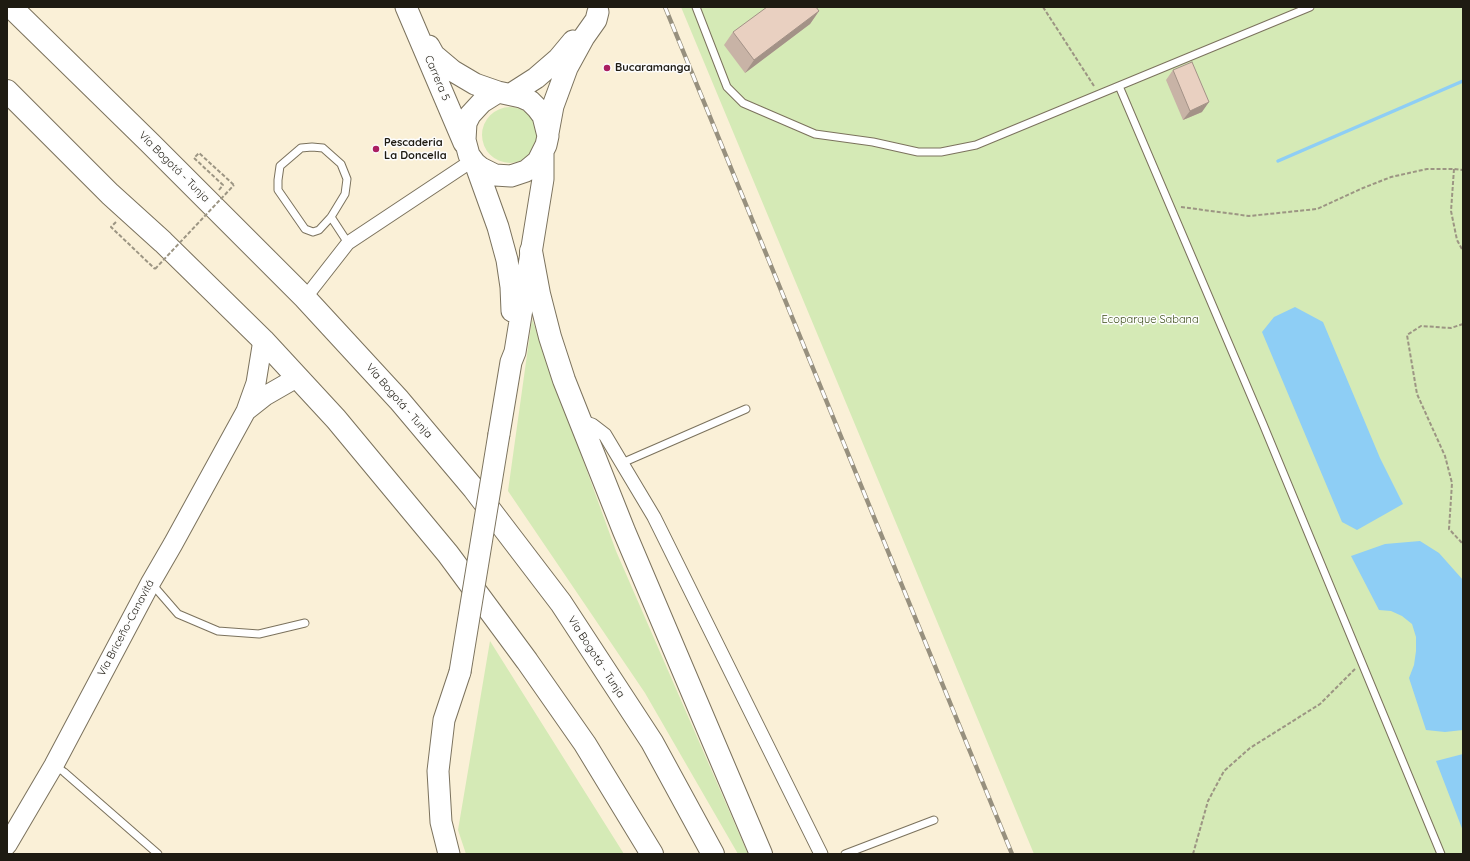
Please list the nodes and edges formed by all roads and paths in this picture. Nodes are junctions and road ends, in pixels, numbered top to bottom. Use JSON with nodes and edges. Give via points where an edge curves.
{"nodes":[{"id":1,"x":11,"y":7,"type":"edge"},
{"id":2,"x":407,"y":7,"type":"edge"},
{"id":3,"x":696,"y":7,"type":"edge"},
{"id":4,"x":1043,"y":7,"type":"edge"},
{"id":5,"x":1310,"y":7,"type":"edge"},
{"id":6,"x":600,"y":10,"type":"edge"},
{"id":7,"x":1119,"y":86,"type":"junction"},
{"id":8,"x":7,"y":91,"type":"edge"},
{"id":9,"x":505,"y":93,"type":"junction"},
{"id":10,"x":1099,"y":93,"type":"junction"},
{"id":11,"x":545,"y":145,"type":"junction"},
{"id":12,"x":472,"y":157,"type":"junction"},
{"id":13,"x":1454,"y":169,"type":"junction"},
{"id":14,"x":1463,"y":170,"type":"edge"},
{"id":15,"x":208,"y":201,"type":"junction"},
{"id":16,"x":1170,"y":206,"type":"junction"},
{"id":17,"x":331,"y":217,"type":"junction"},
{"id":18,"x":117,"y":221,"type":"dead end"},
{"id":19,"x":348,"y":243,"type":"junction"},
{"id":20,"x":530,"y":251,"type":"junction"},
{"id":21,"x":1463,"y":251,"type":"edge"},
{"id":22,"x":305,"y":298,"type":"junction"},
{"id":23,"x":1463,"y":324,"type":"edge"},
{"id":24,"x":262,"y":340,"type":"junction"},
{"id":25,"x":511,"y":362,"type":"junction"},
{"id":26,"x":298,"y":377,"type":"junction"},
{"id":27,"x":746,"y":409,"type":"dead end"},
{"id":28,"x":246,"y":411,"type":"junction"},
{"id":29,"x":580,"y":421,"type":"junction"},
{"id":30,"x":622,"y":462,"type":"junction"},
{"id":31,"x":1463,"y":544,"type":"edge"},
{"id":32,"x":151,"y":582,"type":"junction"},
{"id":33,"x":305,"y":623,"type":"dead end"},
{"id":34,"x":1362,"y":663,"type":"junction"},
{"id":35,"x":54,"y":765,"type":"junction"},
{"id":36,"x":934,"y":820,"type":"dead end"},
{"id":37,"x":7,"y":845,"type":"edge"},
{"id":38,"x":158,"y":854,"type":"edge"},
{"id":39,"x":449,"y":854,"type":"edge"},
{"id":40,"x":652,"y":854,"type":"edge"},
{"id":41,"x":713,"y":854,"type":"edge"},
{"id":42,"x":761,"y":854,"type":"edge"},
{"id":43,"x":820,"y":854,"type":"edge"},
{"id":44,"x":845,"y":854,"type":"edge"},
{"id":45,"x":1193,"y":854,"type":"edge"},
{"id":46,"x":1441,"y":854,"type":"edge"}],
"edges":[{"from":1,"to":15,"type":"highway","name":"Vía Bogotá - Tunja"},
{"from":2,"to":9,"type":"main road","name":"Carrera 5","via":[[434,55],[453,72],[475,84]]},
{"from":2,"to":12,"type":"main road","name":"Carrera 5"},
{"from":3,"to":10,"type":"lane","via":[[728,87],[743,103],[815,134],[873,142],[918,152],[941,152],[976,145]]},
{"from":4,"to":10,"type":"path"},
{"from":5,"to":7,"type":"lane"},
{"from":6,"to":9,"type":"main road","via":[[591,15],[558,59],[536,78]]},
{"from":6,"to":11,"type":"main road","via":[[567,68],[553,106]]},
{"from":7,"to":10,"type":"lane"},
{"from":7,"to":16,"type":"lane"},
{"from":8,"to":24,"type":"highway"},
{"from":9,"to":11,"type":"main road","via":[[530,101],[537,108],[543,116]]},
{"from":9,"to":12,"type":"main road","via":[[482,102],[470,115],[465,131]]},
{"from":11,"to":12,"type":"main road","via":[[533,167],[519,175],[499,176],[488,173]]},
{"from":11,"to":20,"type":"main road","via":[[543,178]]},
{"from":12,"to":19,"type":"street"},
{"from":12,"to":25,"type":"main road","via":[[498,227],[507,260],[512,287],[512,319],[507,350]]},
{"from":13,"to":14,"type":"path"},
{"from":13,"to":16,"type":"path","via":[[1427,169],[1391,176],[1316,209],[1249,216]]},
{"from":13,"to":21,"type":"path","via":[[1451,211],[1457,240]]},
{"from":15,"to":18,"type":"path","bridge":true,"via":[[223,185],[194,158],[199,153],[234,185],[155,269],[111,227]]},
{"from":15,"to":22,"type":"highway","name":"Vía Bogotá - Tunja"},
{"from":16,"to":34,"type":"lane"},
{"from":17,"to":17,"type":"lane","via":[[345,194],[347,179],[341,164],[323,148],[301,148],[280,166],[278,190],[304,229],[313,232],[319,230]]},
{"from":17,"to":19,"type":"lane"},
{"from":19,"to":22,"type":"street"},
{"from":20,"to":25,"type":"main road","via":[[515,352]]},
{"from":20,"to":29,"type":"highway","via":[[550,337]]},
{"from":22,"to":41,"type":"highway","name":"Vía Bogotá - Tunja","via":[[414,417],[474,489],[561,603],[652,742]]},
{"from":23,"to":31,"type":"path","via":[[1451,328],[1421,326],[1407,335],[1417,394],[1445,456],[1452,483],[1450,529]]},
{"from":24,"to":26,"type":"highway"},
{"from":24,"to":28,"type":"main road","via":[[258,376]]},
{"from":25,"to":39,"type":"main road","bridge":true,"via":[[460,672],[444,720],[438,771],[441,822]]},
{"from":26,"to":28,"type":"main road","via":[[270,392]]},
{"from":26,"to":40,"type":"highway","via":[[336,419],[457,566],[585,744]]},
{"from":27,"to":30,"type":"lane"},
{"from":28,"to":32,"type":"main road","name":"Vía Briceño-Canavitá"},
{"from":29,"to":30,"type":"street","via":[[600,430]]},
{"from":29,"to":42,"type":"highway"},
{"from":30,"to":43,"type":"street","via":[[654,517]]},
{"from":32,"to":33,"type":"lane","via":[[178,614],[218,631],[259,634]]},
{"from":32,"to":35,"type":"main road","name":"Vía Briceño-Canavitá"},
{"from":34,"to":45,"type":"path","via":[[1320,704],[1250,748],[1224,772],[1208,801]]},
{"from":34,"to":46,"type":"lane"},
{"from":35,"to":37,"type":"main road","name":"Vía Briceño-Canavitá"},
{"from":35,"to":38,"type":"lane"},
{"from":36,"to":44,"type":"lane"}]}
